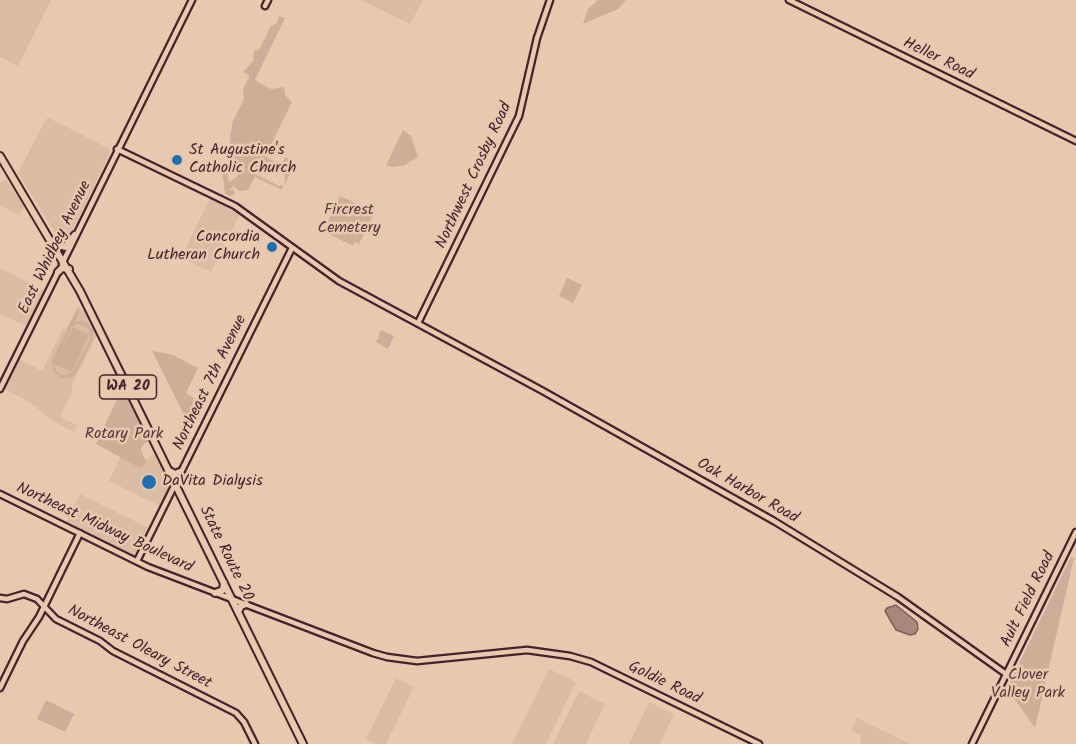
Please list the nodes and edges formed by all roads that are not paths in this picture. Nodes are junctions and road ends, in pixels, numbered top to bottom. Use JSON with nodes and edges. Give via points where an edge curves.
{"nodes":[{"id":1,"x":192,"y":0,"type":"edge"},
{"id":2,"x":550,"y":0,"type":"edge"},
{"id":3,"x":789,"y":0,"type":"edge"},
{"id":4,"x":1076,"y":141,"type":"edge"},
{"id":5,"x":117,"y":149,"type":"junction"},
{"id":6,"x":0,"y":156,"type":"edge"},
{"id":7,"x":75,"y":236,"type":"junction"},
{"id":8,"x":54,"y":244,"type":"junction"},
{"id":9,"x":292,"y":248,"type":"junction"},
{"id":10,"x":63,"y":260,"type":"junction"},
{"id":11,"x":69,"y":269,"type":"junction"},
{"id":12,"x":58,"y":272,"type":"junction"},
{"id":13,"x":418,"y":323,"type":"junction"},
{"id":14,"x":0,"y":389,"type":"edge"},
{"id":15,"x":168,"y":470,"type":"junction"},
{"id":16,"x":180,"y":472,"type":"junction"},
{"id":17,"x":174,"y":484,"type":"junction"},
{"id":18,"x":0,"y":494,"type":"edge"},
{"id":19,"x":169,"y":494,"type":"junction"},
{"id":20,"x":180,"y":495,"type":"junction"},
{"id":21,"x":1076,"y":532,"type":"edge"},
{"id":22,"x":80,"y":533,"type":"junction"},
{"id":23,"x":137,"y":561,"type":"junction"},
{"id":24,"x":224,"y":583,"type":"junction"},
{"id":25,"x":215,"y":592,"type":"junction"},
{"id":26,"x":0,"y":598,"type":"edge"},
{"id":27,"x":232,"y":599,"type":"junction"},
{"id":28,"x":246,"y":604,"type":"junction"},
{"id":29,"x":45,"y":606,"type":"junction"},
{"id":30,"x":238,"y":612,"type":"junction"},
{"id":31,"x":1023,"y":639,"type":"junction"},
{"id":32,"x":988,"y":661,"type":"junction"},
{"id":33,"x":1006,"y":675,"type":"junction"},
{"id":34,"x":0,"y":688,"type":"edge"},
{"id":35,"x":255,"y":744,"type":"edge"},
{"id":36,"x":303,"y":744,"type":"edge"},
{"id":37,"x":759,"y":744,"type":"edge"},
{"id":38,"x":972,"y":744,"type":"edge"}],
"edges":[{"from":1,"to":5,"type":"street","name":"East Whidbey Avenue"},
{"from":2,"to":13,"type":"street","name":"Northwest Crosby Road","via":[[519,116]]},
{"from":3,"to":4,"type":"street","name":"Heller Road"},
{"from":5,"to":7,"type":"street","name":"East Whidbey Avenue"},
{"from":5,"to":9,"type":"street","name":"Oak Harbor Road","via":[[235,206]]},
{"from":6,"to":8,"type":"main road","name":"State Route 20","number":"WA 20"},
{"from":7,"to":8,"type":"main road","via":[[65,247]]},
{"from":7,"to":10,"type":"street","name":"East Whidbey Avenue"},
{"from":8,"to":10,"type":"main road","name":"State Route 20","number":"WA 20"},
{"from":9,"to":13,"type":"street","name":"Oak Harbor Road","via":[[339,281]]},
{"from":9,"to":16,"type":"street","name":"Northeast 7th Avenue"},
{"from":10,"to":11,"type":"main road","name":"State Route 20","number":"WA 20"},
{"from":10,"to":12,"type":"street","name":"East Whidbey Avenue"},
{"from":11,"to":12,"type":"main road"},
{"from":11,"to":15,"type":"main road","name":"State Route 20","number":"WA 20"},
{"from":12,"to":14,"type":"street","name":"East Whidbey Avenue"},
{"from":13,"to":32,"type":"street","name":"Oak Harbor Road","via":[[774,521],[898,597]]},
{"from":15,"to":16,"type":"main road"},
{"from":15,"to":17,"type":"main road","name":"State Route 20","number":"WA 20"},
{"from":16,"to":17,"type":"street","name":"Northeast 7th Avenue"},
{"from":17,"to":19,"type":"street","name":"Northeast 7th Avenue"},
{"from":17,"to":20,"type":"main road","name":"State Route 20","number":"WA 20"},
{"from":18,"to":22,"type":"street","name":"Northeast Midway Boulevard"},
{"from":19,"to":20,"type":"main road"},
{"from":19,"to":23,"type":"street","name":"Northeast 7th Avenue"},
{"from":20,"to":24,"type":"main road","name":"State Route 20","number":"WA 20"},
{"from":21,"to":31,"type":"street","name":"Ault Field Road"},
{"from":22,"to":23,"type":"street","name":"Northeast Midway Boulevard"},
{"from":22,"to":29,"type":"street"},
{"from":23,"to":25,"type":"street","name":"Northeast Midway Boulevard"},
{"from":24,"to":25,"type":"main road","via":[[223,590]]},
{"from":24,"to":27,"type":"main road","name":"State Route 20","number":"WA 20"},
{"from":25,"to":27,"type":"street","name":"Northeast Midway Boulevard"},
{"from":26,"to":29,"type":"street","name":"Northeast Oleary Street","via":[[24,594]]},
{"from":27,"to":28,"type":"street","name":"Northeast Midway Boulevard"},
{"from":27,"to":30,"type":"main road","name":"State Route 20","number":"WA 20"},
{"from":28,"to":30,"type":"main road"},
{"from":28,"to":37,"type":"street","name":"Goldie Road","via":[[394,658],[430,660],[527,650],[591,662]]},
{"from":29,"to":34,"type":"street"},
{"from":29,"to":35,"type":"street","name":"Northeast Oleary Street","via":[[57,619],[113,651],[237,713]]},
{"from":30,"to":36,"type":"main road","name":"State Route 20","number":"WA 20"},
{"from":31,"to":32,"type":"street","via":[[1007,665]]},
{"from":31,"to":33,"type":"street","name":"Ault Field Road"},
{"from":32,"to":33,"type":"street","name":"Oak Harbor Road"},
{"from":33,"to":38,"type":"street","name":"Ault Field Road"}]}
